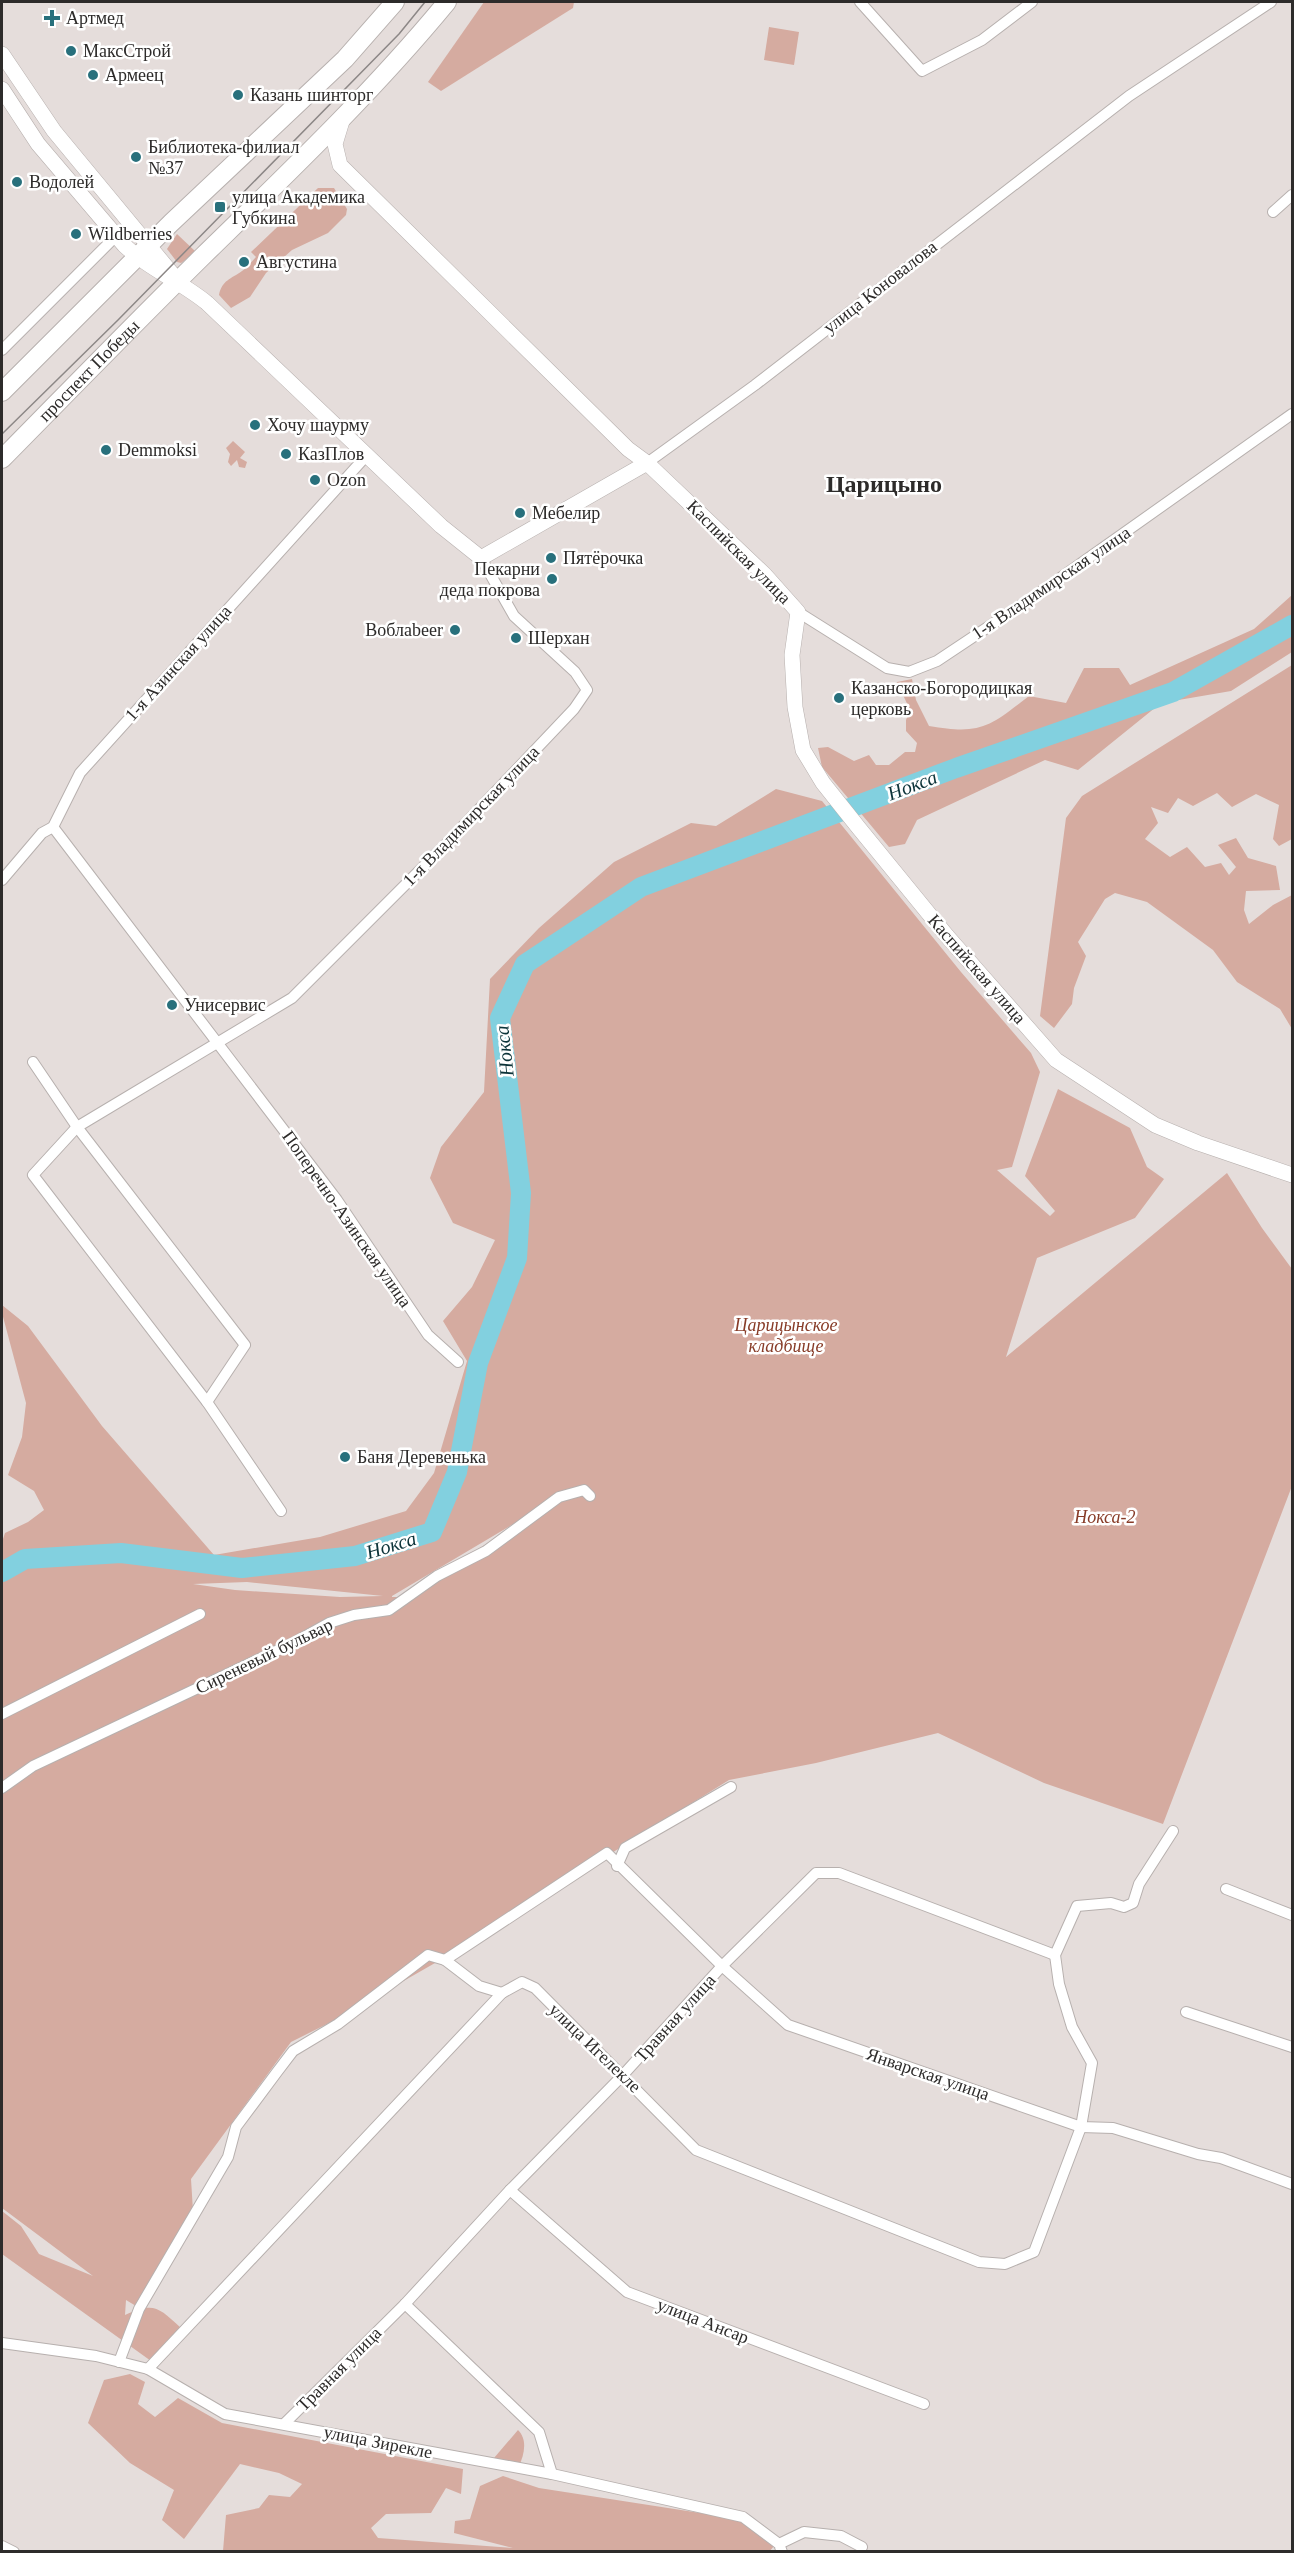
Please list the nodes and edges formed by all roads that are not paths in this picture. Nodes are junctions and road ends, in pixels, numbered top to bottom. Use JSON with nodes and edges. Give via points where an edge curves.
{"nodes":[{"id":1,"x":394,"y":2,"type":"edge"},
{"id":2,"x":447,"y":2,"type":"edge"},
{"id":3,"x":860,"y":2,"type":"edge"},
{"id":4,"x":1032,"y":2,"type":"edge"},
{"id":5,"x":1271,"y":2,"type":"edge"},
{"id":6,"x":2,"y":54,"type":"edge"},
{"id":7,"x":2,"y":89,"type":"edge"},
{"id":8,"x":342,"y":121,"type":"junction"},
{"id":9,"x":1293,"y":195,"type":"edge"},
{"id":10,"x":1273,"y":212,"type":"dead end"},
{"id":11,"x":115,"y":237,"type":"junction"},
{"id":12,"x":142,"y":251,"type":"junction"},
{"id":13,"x":178,"y":281,"type":"junction"},
{"id":14,"x":2,"y":351,"type":"edge"},
{"id":15,"x":2,"y":392,"type":"edge"},
{"id":16,"x":1293,"y":414,"type":"edge"},
{"id":17,"x":367,"y":454,"type":"junction"},
{"id":18,"x":2,"y":459,"type":"edge"},
{"id":19,"x":647,"y":463,"type":"junction"},
{"id":20,"x":481,"y":558,"type":"junction"},
{"id":21,"x":798,"y":612,"type":"junction"},
{"id":22,"x":53,"y":827,"type":"junction"},
{"id":23,"x":2,"y":880,"type":"edge"},
{"id":24,"x":217,"y":1045,"type":"junction"},
{"id":25,"x":33,"y":1062,"type":"dead end"},
{"id":26,"x":77,"y":1127,"type":"junction"},
{"id":27,"x":1293,"y":1176,"type":"edge"},
{"id":28,"x":458,"y":1362,"type":"dead end"},
{"id":29,"x":207,"y":1402,"type":"junction"},
{"id":30,"x":590,"y":1496,"type":"dead end"},
{"id":31,"x":281,"y":1511,"type":"dead end"},
{"id":32,"x":200,"y":1614,"type":"dead end"},
{"id":33,"x":2,"y":1714,"type":"edge"},
{"id":34,"x":2,"y":1788,"type":"edge"},
{"id":35,"x":731,"y":1788,"type":"dead end"},
{"id":36,"x":1173,"y":1831,"type":"dead end"},
{"id":37,"x":617,"y":1866,"type":"junction"},
{"id":38,"x":1226,"y":1889,"type":"dead end"},
{"id":39,"x":1293,"y":1915,"type":"edge"},
{"id":40,"x":1055,"y":1955,"type":"junction"},
{"id":41,"x":445,"y":1960,"type":"junction"},
{"id":42,"x":722,"y":1966,"type":"junction"},
{"id":43,"x":502,"y":1993,"type":"junction"},
{"id":44,"x":1186,"y":2012,"type":"dead end"},
{"id":45,"x":1293,"y":2047,"type":"edge"},
{"id":46,"x":624,"y":2075,"type":"junction"},
{"id":47,"x":1081,"y":2127,"type":"junction"},
{"id":48,"x":1293,"y":2184,"type":"edge"},
{"id":49,"x":510,"y":2190,"type":"junction"},
{"id":50,"x":405,"y":2304,"type":"junction"},
{"id":51,"x":2,"y":2343,"type":"edge"},
{"id":52,"x":119,"y":2362,"type":"junction"},
{"id":53,"x":148,"y":2369,"type":"junction"},
{"id":54,"x":924,"y":2404,"type":"dead end"},
{"id":55,"x":284,"y":2424,"type":"junction"},
{"id":56,"x":552,"y":2474,"type":"junction"},
{"id":57,"x":2,"y":2546,"type":"edge"},
{"id":58,"x":862,"y":2547,"type":"dead end"},
{"id":59,"x":780,"y":2548,"type":"edge"},
{"id":60,"x":14,"y":2552,"type":"edge"}],
"edges":[{"from":1,"to":12,"type":"main road","via":[[345,59]]},
{"from":2,"to":8,"type":"main road","name":"проспект Победы"},
{"from":3,"to":4,"type":"street","via":[[922,71],[982,40]]},
{"from":5,"to":19,"type":"street","name":"улица Коновалова","via":[[1129,96]]},
{"from":6,"to":12,"type":"street","via":[[54,131],[122,215]]},
{"from":7,"to":11,"type":"street","via":[[38,144]]},
{"from":8,"to":13,"type":"main road","name":"проспект Победы"},
{"from":8,"to":19,"type":"street","name":"Каспийская улица","via":[[335,144],[340,165],[628,449]]},
{"from":9,"to":10,"type":"street"},
{"from":11,"to":12,"type":"street"},
{"from":11,"to":14,"type":"street"},
{"from":12,"to":13,"type":"street","via":[[162,275]]},
{"from":12,"to":15,"type":"main road"},
{"from":13,"to":17,"type":"street","via":[[207,303]]},
{"from":13,"to":18,"type":"main road","name":"проспект Победы"},
{"from":16,"to":21,"type":"street","name":"1-я Владимирская улица","via":[[1042,591],[936,661],[909,672],[886,668]]},
{"from":17,"to":20,"type":"street","via":[[441,526]]},
{"from":17,"to":22,"type":"street","name":"1-я Азинская улица","via":[[80,773]]},
{"from":19,"to":20,"type":"street","name":"улица Коновалова"},
{"from":19,"to":21,"type":"street","name":"Каспийская улица","via":[[765,575]]},
{"from":20,"to":24,"type":"street","name":"1-я Владимирская улица","via":[[514,616],[575,672],[587,690],[574,709],[446,844],[292,998]]},
{"from":21,"to":27,"type":"street","name":"Каспийская улица","via":[[792,655],[795,707],[803,750],[823,783],[947,936],[1056,1060],[1155,1125]]},
{"from":22,"to":23,"type":"street","name":"1-я Азинская улица","via":[[42,833]]},
{"from":22,"to":24,"type":"street","name":"Поперечно-Азинская улица"},
{"from":24,"to":26,"type":"street"},
{"from":24,"to":28,"type":"street","name":"Поперечно-Азинская улица","via":[[337,1200],[428,1335]]},
{"from":25,"to":26,"type":"street"},
{"from":26,"to":29,"type":"street","via":[[245,1345]]},
{"from":26,"to":29,"type":"street","via":[[33,1175]]},
{"from":29,"to":31,"type":"street"},
{"from":30,"to":34,"type":"street","name":"Сиреневый бульвар","via":[[584,1490],[560,1497],[486,1551],[437,1576],[388,1610],[329,1623],[24,1772]]},
{"from":32,"to":33,"type":"street"},
{"from":35,"to":37,"type":"street","via":[[625,1848]]},
{"from":36,"to":40,"type":"street","via":[[1139,1884],[1132,1903],[1124,1907],[1111,1903],[1077,1906]]},
{"from":37,"to":41,"type":"street","name":"Январская улица","via":[[607,1853]]},
{"from":37,"to":42,"type":"street","name":"Январская улица"},
{"from":38,"to":39,"type":"street"},
{"from":40,"to":42,"type":"street","name":"Травная улица","via":[[838,1873],[816,1874]]},
{"from":40,"to":47,"type":"street","name":"улица Игелекле","via":[[1072,2027],[1092,2064]]},
{"from":41,"to":43,"type":"street","via":[[479,1986]]},
{"from":41,"to":52,"type":"street","via":[[428,1955],[338,2024],[294,2051],[236,2127],[228,2157],[139,2309]]},
{"from":42,"to":46,"type":"street","name":"Травная улица"},
{"from":42,"to":47,"type":"street","name":"Январская улица","via":[[788,2025]]},
{"from":43,"to":46,"type":"street","name":"улица Игелекле","via":[[522,1982],[535,1988]]},
{"from":43,"to":53,"type":"street","name":"улица Игелекле"},
{"from":44,"to":45,"type":"street"},
{"from":46,"to":47,"type":"street","name":"улица Игелекле","via":[[696,2150],[979,2262],[1005,2264],[1034,2252]]},
{"from":46,"to":49,"type":"street","name":"Травная улица"},
{"from":47,"to":48,"type":"street","name":"Январская улица","via":[[1113,2128],[1221,2158]]},
{"from":49,"to":50,"type":"street","name":"Травная улица"},
{"from":49,"to":54,"type":"street","name":"улица Ансар","via":[[627,2292]]},
{"from":50,"to":55,"type":"street","name":"Травная улица"},
{"from":50,"to":56,"type":"street","via":[[539,2432]]},
{"from":51,"to":52,"type":"street","name":"улица Зирекле"},
{"from":52,"to":53,"type":"street","name":"улица Зирекле"},
{"from":53,"to":55,"type":"street","name":"улица Зирекле","via":[[225,2414]]},
{"from":55,"to":56,"type":"street","name":"улица Зирекле"},
{"from":56,"to":59,"type":"street","name":"улица Зирекле","via":[[743,2517]]},
{"from":57,"to":60,"type":"street"},
{"from":58,"to":59,"type":"street","name":"улица Зирекле","via":[[840,2536],[804,2532]]}]}
